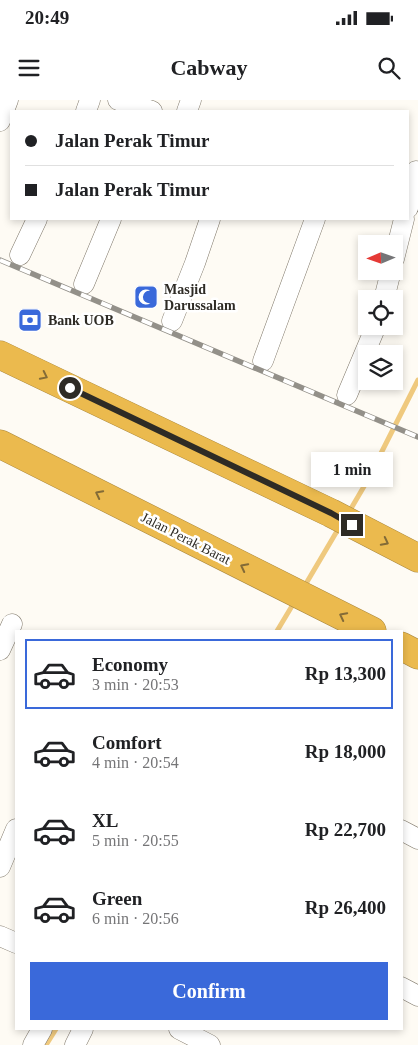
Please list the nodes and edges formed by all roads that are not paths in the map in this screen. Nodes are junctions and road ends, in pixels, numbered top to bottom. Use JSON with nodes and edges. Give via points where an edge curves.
{"nodes":[{"id":1,"x":8,"y":100,"type":"edge"},
{"id":2,"x":118,"y":100,"type":"edge"},
{"id":3,"x":149,"y":110,"type":"edge"},
{"id":4,"x":0,"y":121,"type":"edge"},
{"id":5,"x":414,"y":170,"type":"edge"},
{"id":6,"x":409,"y":202,"type":"edge"},
{"id":7,"x":38,"y":220,"type":"edge"},
{"id":8,"x":111,"y":220,"type":"edge"},
{"id":9,"x":210,"y":220,"type":"edge"},
{"id":10,"x":315,"y":220,"type":"edge"},
{"id":11,"x":404,"y":220,"type":"edge"},
{"id":12,"x":400,"y":235,"type":"edge"},
{"id":13,"x":20,"y":255,"type":"dead end"},
{"id":14,"x":84,"y":284,"type":"dead end"},
{"id":15,"x":172,"y":321,"type":"dead end"},
{"id":16,"x":372,"y":335,"type":"edge"},
{"id":17,"x":0,"y":355,"type":"edge"},
{"id":18,"x":263,"y":361,"type":"dead end"},
{"id":19,"x":347,"y":394,"type":"dead end"},
{"id":20,"x":0,"y":444,"type":"edge"},
{"id":21,"x":418,"y":558,"type":"edge"},
{"id":22,"x":12,"y":625,"type":"edge"},
{"id":23,"x":370,"y":630,"type":"edge"},
{"id":24,"x":403,"y":647,"type":"edge"},
{"id":25,"x":0,"y":650,"type":"edge"},
{"id":26,"x":418,"y":655,"type":"edge"},
{"id":27,"x":15,"y":831,"type":"edge"},
{"id":28,"x":403,"y":831,"type":"edge"},
{"id":29,"x":418,"y":839,"type":"edge"},
{"id":30,"x":0,"y":867,"type":"edge"},
{"id":31,"x":0,"y":936,"type":"edge"},
{"id":32,"x":15,"y":943,"type":"edge"},
{"id":33,"x":403,"y":988,"type":"edge"},
{"id":34,"x":418,"y":996,"type":"edge"},
{"id":35,"x":41,"y":1030,"type":"edge"},
{"id":36,"x":82,"y":1030,"type":"edge"},
{"id":37,"x":182,"y":1030,"type":"edge"},
{"id":38,"x":33,"y":1045,"type":"edge"},
{"id":39,"x":75,"y":1045,"type":"edge"},
{"id":40,"x":210,"y":1045,"type":"edge"}],
"edges":[{"from":1,"to":4,"type":"street"},
{"from":2,"to":3,"type":"street"},
{"from":5,"to":6,"type":"street"},
{"from":7,"to":13,"type":"street"},
{"from":8,"to":14,"type":"street"},
{"from":9,"to":15,"type":"street"},
{"from":10,"to":18,"type":"street"},
{"from":11,"to":12,"type":"street"},
{"from":16,"to":19,"type":"street"},
{"from":17,"to":21,"type":"highway","one_way":true},
{"from":23,"to":20,"type":"highway","name":"Jalan Perak Barat","one_way":true},
{"from":22,"to":25,"type":"street"},
{"from":24,"to":26,"type":"highway"},
{"from":27,"to":30,"type":"street"},
{"from":28,"to":29,"type":"street"},
{"from":31,"to":32,"type":"street"},
{"from":33,"to":34,"type":"street"},
{"from":35,"to":38,"type":"street"},
{"from":36,"to":39,"type":"street"},
{"from":37,"to":40,"type":"street"}]}
